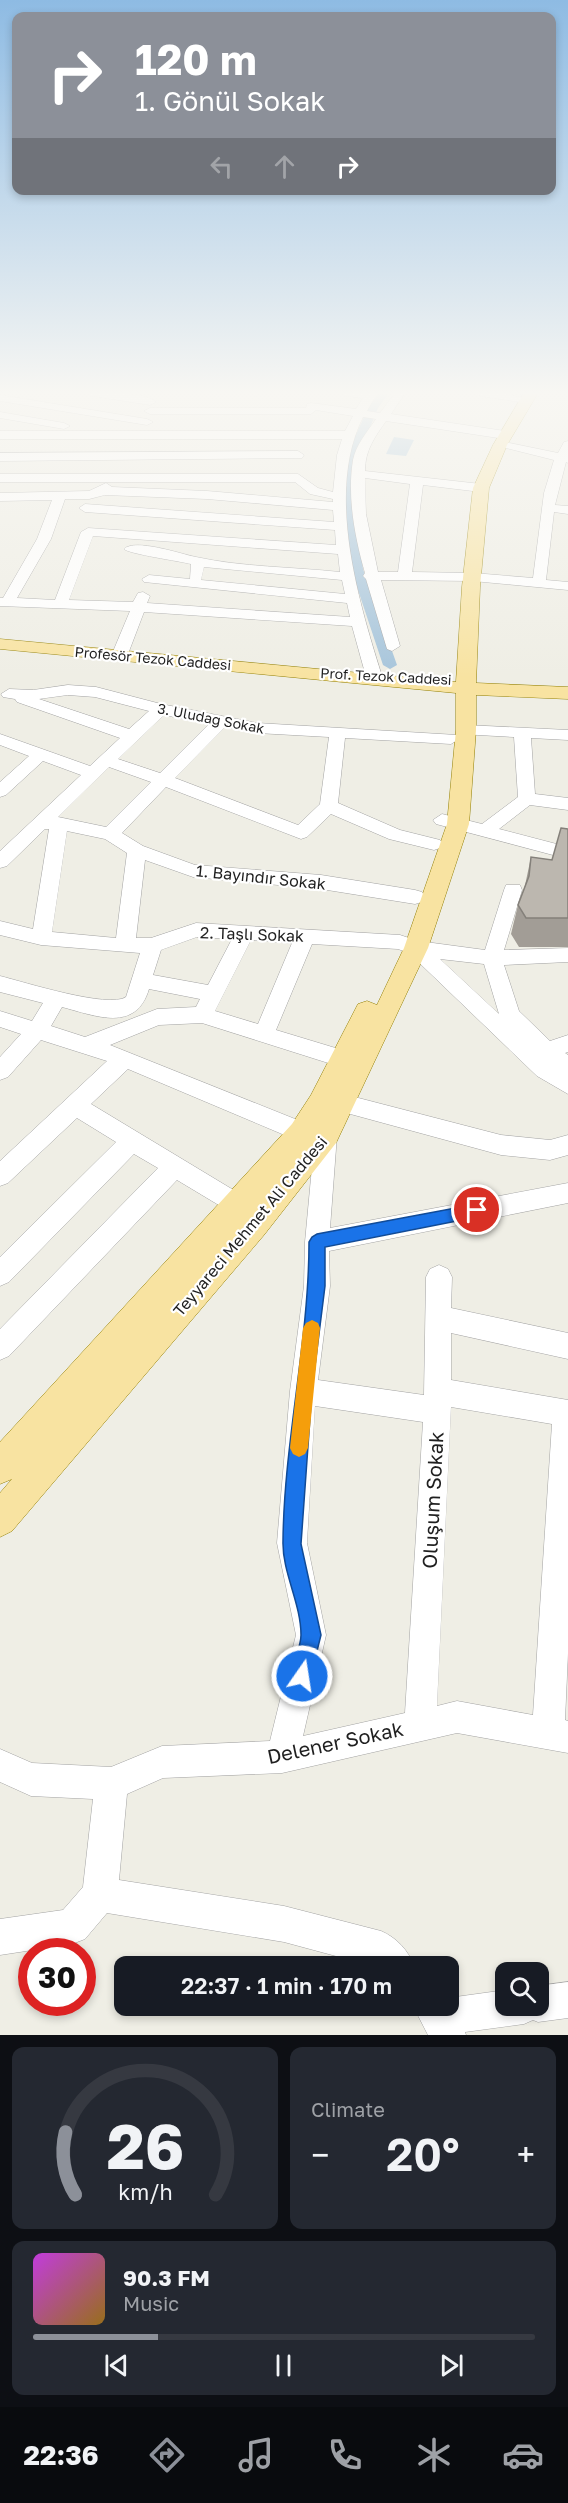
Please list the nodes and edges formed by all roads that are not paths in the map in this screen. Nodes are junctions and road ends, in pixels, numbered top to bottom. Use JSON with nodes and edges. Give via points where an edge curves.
{"nodes":[{"id":1,"x":105,"y":488,"type":"edge"},
{"id":2,"x":310,"y":488,"type":"edge"},
{"id":3,"x":341,"y":488,"type":"edge"},
{"id":4,"x":360,"y":488,"type":"edge"},
{"id":5,"x":416,"y":488,"type":"edge"},
{"id":6,"x":481,"y":488,"type":"edge"},
{"id":7,"x":555,"y":488,"type":"edge"},
{"id":8,"x":105,"y":491,"type":"junction"},
{"id":9,"x":207,"y":495,"type":"junction"},
{"id":10,"x":60,"y":496,"type":"junction"},
{"id":11,"x":1,"y":501,"type":"edge"},
{"id":12,"x":340,"y":502,"type":"junction"},
{"id":13,"x":85,"y":508,"type":"dead end"},
{"id":14,"x":549,"y":508,"type":"junction"},
{"id":15,"x":568,"y":510,"type":"edge"},
{"id":16,"x":199,"y":517,"type":"junction"},
{"id":17,"x":342,"y":527,"type":"junction"},
{"id":18,"x":86,"y":539,"type":"junction"},
{"id":19,"x":191,"y":539,"type":"junction"},
{"id":20,"x":344,"y":550,"type":"junction"},
{"id":21,"x":159,"y":552,"type":"junction"},
{"id":22,"x":198,"y":562,"type":"junction"},
{"id":23,"x":370,"y":576,"type":"junction"},
{"id":24,"x":350,"y":577,"type":"junction"},
{"id":25,"x":404,"y":577,"type":"junction"},
{"id":26,"x":149,"y":579,"type":"junction"},
{"id":27,"x":472,"y":582,"type":"junction"},
{"id":28,"x":539,"y":583,"type":"junction"},
{"id":29,"x":195,"y":584,"type":"junction"},
{"id":30,"x":568,"y":586,"type":"edge"},
{"id":31,"x":353,"y":599,"type":"junction"},
{"id":32,"x":3,"y":603,"type":"edge"},
{"id":33,"x":60,"y":605,"type":"junction"},
{"id":34,"x":140,"y":606,"type":"junction"},
{"id":35,"x":357,"y":622,"type":"junction"},
{"id":36,"x":0,"y":644,"type":"edge"},
{"id":37,"x":392,"y":646,"type":"dead end"},
{"id":38,"x":120,"y":654,"type":"junction"},
{"id":39,"x":307,"y":673,"type":"junction"},
{"id":40,"x":373,"y":673,"type":"junction"},
{"id":41,"x":458,"y":684,"type":"junction"},
{"id":42,"x":568,"y":691,"type":"edge"},
{"id":43,"x":5,"y":692,"type":"edge"},
{"id":44,"x":509,"y":692,"type":"junction"},
{"id":45,"x":160,"y":709,"type":"junction"},
{"id":46,"x":220,"y":722,"type":"junction"},
{"id":47,"x":338,"y":731,"type":"junction"},
{"id":48,"x":522,"y":733,"type":"junction"},
{"id":49,"x":458,"y":734,"type":"junction"},
{"id":50,"x":568,"y":735,"type":"edge"},
{"id":51,"x":132,"y":736,"type":"junction"},
{"id":52,"x":0,"y":739,"type":"edge"},
{"id":53,"x":41,"y":754,"type":"junction"},
{"id":54,"x":108,"y":761,"type":"junction"},
{"id":55,"x":95,"y":774,"type":"junction"},
{"id":56,"x":162,"y":781,"type":"junction"},
{"id":57,"x":0,"y":791,"type":"edge"},
{"id":58,"x":527,"y":800,"type":"junction"},
{"id":59,"x":568,"y":804,"type":"edge"},
{"id":60,"x":329,"y":806,"type":"junction"},
{"id":61,"x":51,"y":823,"type":"junction"},
{"id":62,"x":445,"y":829,"type":"junction"},
{"id":63,"x":486,"y":830,"type":"junction"},
{"id":64,"x":110,"y":834,"type":"junction"},
{"id":65,"x":137,"y":850,"type":"junction"},
{"id":66,"x":568,"y":853,"type":"edge"},
{"id":67,"x":0,"y":862,"type":"edge"},
{"id":68,"x":513,"y":890,"type":"dead end"},
{"id":69,"x":415,"y":897,"type":"junction"},
{"id":70,"x":0,"y":928,"type":"edge"},
{"id":71,"x":245,"y":933,"type":"junction"},
{"id":72,"x":305,"y":936,"type":"junction"},
{"id":73,"x":41,"y":938,"type":"junction"},
{"id":74,"x":152,"y":945,"type":"junction"},
{"id":75,"x":408,"y":945,"type":"junction"},
{"id":76,"x":125,"y":946,"type":"junction"},
{"id":77,"x":568,"y":955,"type":"edge"},
{"id":78,"x":492,"y":958,"type":"junction"},
{"id":79,"x":142,"y":980,"type":"junction"},
{"id":80,"x":0,"y":984,"type":"edge"},
{"id":81,"x":213,"y":994,"type":"junction"},
{"id":82,"x":56,"y":999,"type":"junction"},
{"id":83,"x":202,"y":1015,"type":"junction"},
{"id":84,"x":0,"y":1019,"type":"edge"},
{"id":85,"x":37,"y":1031,"type":"junction"},
{"id":86,"x":264,"y":1034,"type":"junction"},
{"id":87,"x":568,"y":1042,"type":"edge"},
{"id":88,"x":86,"y":1046,"type":"junction"},
{"id":89,"x":547,"y":1052,"type":"junction"},
{"id":90,"x":125,"y":1058,"type":"junction"},
{"id":91,"x":344,"y":1059,"type":"junction"},
{"id":92,"x":568,"y":1067,"type":"edge"},
{"id":93,"x":0,"y":1071,"type":"edge"},
{"id":94,"x":568,"y":1085,"type":"edge"},
{"id":95,"x":344,"y":1103,"type":"junction"},
{"id":96,"x":75,"y":1105,"type":"junction"},
{"id":97,"x":314,"y":1133,"type":"junction"},
{"id":98,"x":132,"y":1141,"type":"junction"},
{"id":99,"x":568,"y":1145,"type":"edge"},
{"id":100,"x":174,"y":1167,"type":"junction"},
{"id":101,"x":0,"y":1176,"type":"edge"},
{"id":102,"x":568,"y":1193,"type":"edge"},
{"id":103,"x":237,"y":1205,"type":"junction"},
{"id":104,"x":317,"y":1242,"type":"junction"},
{"id":105,"x":0,"y":1274,"type":"edge"},
{"id":106,"x":439,"y":1277,"type":"dead end"},
{"id":107,"x":440,"y":1318,"type":"junction"},
{"id":108,"x":568,"y":1346,"type":"edge"},
{"id":109,"x":0,"y":1347,"type":"edge"},
{"id":110,"x":303,"y":1390,"type":"junction"},
{"id":111,"x":437,"y":1401,"type":"junction"},
{"id":112,"x":0,"y":1467,"type":"edge"},
{"id":113,"x":0,"y":1519,"type":"edge"},
{"id":114,"x":562,"y":1610,"type":"edge"},
{"id":115,"x":420,"y":1724,"type":"junction"},
{"id":116,"x":558,"y":1735,"type":"edge"},
{"id":117,"x":282,"y":1757,"type":"junction"},
{"id":118,"x":0,"y":1766,"type":"edge"},
{"id":119,"x":111,"y":1784,"type":"junction"},
{"id":120,"x":100,"y":1894,"type":"junction"},
{"id":121,"x":1,"y":1940,"type":"edge"},
{"id":122,"x":387,"y":1956,"type":"edge"},
{"id":123,"x":568,"y":2000,"type":"edge"},
{"id":124,"x":549,"y":2003,"type":"edge"},
{"id":125,"x":495,"y":2010,"type":"edge"},
{"id":126,"x":440,"y":2019,"type":"edge"}],
"edges":[{"from":1,"to":8,"type":"street"},
{"from":2,"to":12,"type":"street"},
{"from":3,"to":12,"type":"street"},
{"from":4,"to":23,"type":"street","via":[[359,514]]},
{"from":5,"to":25,"type":"street"},
{"from":6,"to":27,"type":"main road","name":"Teyyareci Mehmet Ali Caddesi"},
{"from":7,"to":14,"type":"street"},
{"from":8,"to":9,"type":"street"},
{"from":8,"to":10,"type":"street"},
{"from":9,"to":12,"type":"street"},
{"from":9,"to":16,"type":"street"},
{"from":10,"to":11,"type":"street"},
{"from":10,"to":32,"type":"street","via":[[44,539]]},
{"from":12,"to":17,"type":"street"},
{"from":13,"to":16,"type":"street"},
{"from":14,"to":15,"type":"street"},
{"from":14,"to":28,"type":"street"},
{"from":16,"to":17,"type":"street"},
{"from":16,"to":19,"type":"street"},
{"from":17,"to":20,"type":"street"},
{"from":18,"to":19,"type":"street"},
{"from":18,"to":21,"type":"street"},
{"from":18,"to":33,"type":"street"},
{"from":19,"to":20,"type":"street"},
{"from":20,"to":24,"type":"street"},
{"from":21,"to":22,"type":"street"},
{"from":21,"to":26,"type":"street"},
{"from":22,"to":24,"type":"street"},
{"from":22,"to":29,"type":"street"},
{"from":23,"to":25,"type":"street"},
{"from":23,"to":37,"type":"street"},
{"from":24,"to":31,"type":"street"},
{"from":25,"to":27,"type":"street"},
{"from":26,"to":29,"type":"street"},
{"from":26,"to":34,"type":"street"},
{"from":27,"to":28,"type":"street"},
{"from":27,"to":41,"type":"main road","name":"Teyyareci Mehmet Ali Caddesi","via":[[472,605]]},
{"from":28,"to":30,"type":"street"},
{"from":29,"to":31,"type":"street"},
{"from":31,"to":35,"type":"street"},
{"from":32,"to":33,"type":"street"},
{"from":33,"to":34,"type":"street"},
{"from":34,"to":35,"type":"street"},
{"from":34,"to":38,"type":"street"},
{"from":35,"to":40,"type":"street"},
{"from":36,"to":38,"type":"main road","name":"Profesör Tezok Caddesi"},
{"from":38,"to":39,"type":"main road","name":"Profesör Tezok Caddesi"},
{"from":39,"to":40,"type":"main road","name":"Prof. Tezok Caddesi"},
{"from":39,"to":41,"type":"main road","via":[[370,681]]},
{"from":40,"to":41,"type":"main road","name":"Prof. Tezok Caddesi"},
{"from":41,"to":42,"type":"main road"},
{"from":41,"to":44,"type":"main road"},
{"from":41,"to":49,"type":"main road","name":"Teyyareci Mehmet Ali Caddesi"},
{"from":42,"to":44,"type":"main road"},
{"from":43,"to":45,"type":"street","name":"3. Uludağ Sokak","via":[[96,692]]},
{"from":43,"to":51,"type":"street"},
{"from":44,"to":49,"type":"main road","via":[[481,705]]},
{"from":45,"to":46,"type":"street","name":"3. Uludağ Sokak"},
{"from":45,"to":51,"type":"street"},
{"from":46,"to":47,"type":"street","name":"3. Uludağ Sokak","via":[[256,728]]},
{"from":46,"to":56,"type":"street"},
{"from":47,"to":49,"type":"street","name":"3. Uludağ Sokak"},
{"from":47,"to":60,"type":"street"},
{"from":48,"to":49,"type":"street","name":"3. Uludağ Sokak"},
{"from":48,"to":50,"type":"street","name":"3. Uludağ Sokak"},
{"from":48,"to":58,"type":"street"},
{"from":49,"to":62,"type":"main road","name":"Teyyareci Mehmet Ali Caddesi"},
{"from":51,"to":54,"type":"street"},
{"from":52,"to":53,"type":"street"},
{"from":53,"to":55,"type":"street"},
{"from":53,"to":57,"type":"street"},
{"from":54,"to":55,"type":"street"},
{"from":54,"to":56,"type":"street"},
{"from":55,"to":61,"type":"street"},
{"from":56,"to":60,"type":"street","via":[[301,833]]},
{"from":56,"to":64,"type":"street"},
{"from":58,"to":59,"type":"street"},
{"from":58,"to":63,"type":"street"},
{"from":60,"to":62,"type":"street","via":[[394,835]]},
{"from":61,"to":64,"type":"street","name":"1. Bayındır Sokak"},
{"from":61,"to":67,"type":"street"},
{"from":61,"to":73,"type":"street"},
{"from":62,"to":63,"type":"street"},
{"from":62,"to":69,"type":"main road","name":"Teyyareci Mehmet Ali Caddesi"},
{"from":62,"to":75,"type":"main road","name":"Teyyareci Mehmet Ali Caddesi"},
{"from":63,"to":66,"type":"street"},
{"from":64,"to":65,"type":"street","name":"1. Bayındır Sokak"},
{"from":65,"to":69,"type":"street","name":"1. Bayındır Sokak","via":[[193,871],[321,882]]},
{"from":65,"to":76,"type":"street"},
{"from":68,"to":78,"type":"street"},
{"from":69,"to":75,"type":"main road","name":"Teyyareci Mehmet Ali Caddesi"},
{"from":70,"to":73,"type":"street","name":"2. Taşlı Sokak"},
{"from":71,"to":72,"type":"street","name":"2. Taşlı Sokak"},
{"from":71,"to":74,"type":"street","name":"2. Taşlı Sokak","via":[[196,930]]},
{"from":71,"to":81,"type":"street"},
{"from":72,"to":75,"type":"street","name":"2. Taşlı Sokak"},
{"from":72,"to":86,"type":"street"},
{"from":73,"to":76,"type":"street","name":"2. Taşlı Sokak"},
{"from":74,"to":76,"type":"street","name":"2. Taşlı Sokak"},
{"from":74,"to":79,"type":"street"},
{"from":75,"to":78,"type":"street","name":"2. Taşlı Sokak"},
{"from":75,"to":91,"type":"main road","name":"Teyyareci Mehmet Ali Caddesi"},
{"from":75,"to":94,"type":"street","via":[[545,1070]]},
{"from":75,"to":95,"type":"main road","name":"Teyyareci Mehmet Ali Caddesi"},
{"from":77,"to":78,"type":"street","name":"2. Taşlı Sokak"},
{"from":78,"to":89,"type":"street","via":[[510,1015]]},
{"from":79,"to":81,"type":"street"},
{"from":79,"to":82,"type":"street","via":[[135,1002],[123,1011]]},
{"from":80,"to":82,"type":"street"},
{"from":81,"to":83,"type":"street"},
{"from":82,"to":85,"type":"street"},
{"from":83,"to":86,"type":"street"},
{"from":83,"to":88,"type":"street","via":[[157,1017]]},
{"from":84,"to":85,"type":"street"},
{"from":85,"to":88,"type":"street"},
{"from":85,"to":93,"type":"street"},
{"from":86,"to":91,"type":"street"},
{"from":87,"to":89,"type":"street"},
{"from":88,"to":90,"type":"street"},
{"from":89,"to":92,"type":"street"},
{"from":90,"to":96,"type":"street"},
{"from":90,"to":97,"type":"street"},
{"from":91,"to":97,"type":"main road","name":"Teyyareci Mehmet Ali Caddesi"},
{"from":95,"to":97,"type":"main road","name":"Teyyareci Mehmet Ali Caddesi"},
{"from":95,"to":99,"type":"street","via":[[501,1144],[550,1150]]},
{"from":96,"to":98,"type":"street"},
{"from":96,"to":101,"type":"street"},
{"from":97,"to":103,"type":"main road","name":"Teyyareci Mehmet Ali Caddesi"},
{"from":97,"to":104,"type":"street"},
{"from":97,"to":113,"type":"main road","name":"Teyyareci Mehmet Ali Caddesi","via":[[254,1226]]},
{"from":98,"to":100,"type":"street"},
{"from":98,"to":105,"type":"street"},
{"from":100,"to":103,"type":"street"},
{"from":100,"to":109,"type":"street"},
{"from":102,"to":104,"type":"street"},
{"from":103,"to":112,"type":"main road","name":"Teyyareci Mehmet Ali Caddesi"},
{"from":104,"to":110,"type":"street","via":[[317,1286]]},
{"from":106,"to":107,"type":"street","name":"Oluşum Sokak"},
{"from":107,"to":108,"type":"street"},
{"from":107,"to":111,"type":"street","name":"Oluşum Sokak"},
{"from":110,"to":111,"type":"street"},
{"from":110,"to":117,"type":"street","via":[[292,1544],[311,1635]]},
{"from":111,"to":114,"type":"street","via":[[566,1413]]},
{"from":111,"to":115,"type":"street","name":"Oluşum Sokak"},
{"from":114,"to":116,"type":"street"},
{"from":115,"to":116,"type":"street","name":"Delener Sokak","via":[[457,1717]]},
{"from":115,"to":117,"type":"street","name":"Delener Sokak"},
{"from":117,"to":119,"type":"street","name":"Delener Sokak","via":[[162,1762]]},
{"from":118,"to":119,"type":"street","name":"Delener Sokak","via":[[31,1779]]},
{"from":119,"to":120,"type":"street"},
{"from":120,"to":121,"type":"street","via":[[72,1926]]},
{"from":120,"to":122,"type":"street","via":[[284,1924],[381,1949]]},
{"from":123,"to":124,"type":"street"},
{"from":125,"to":126,"type":"street"}]}
